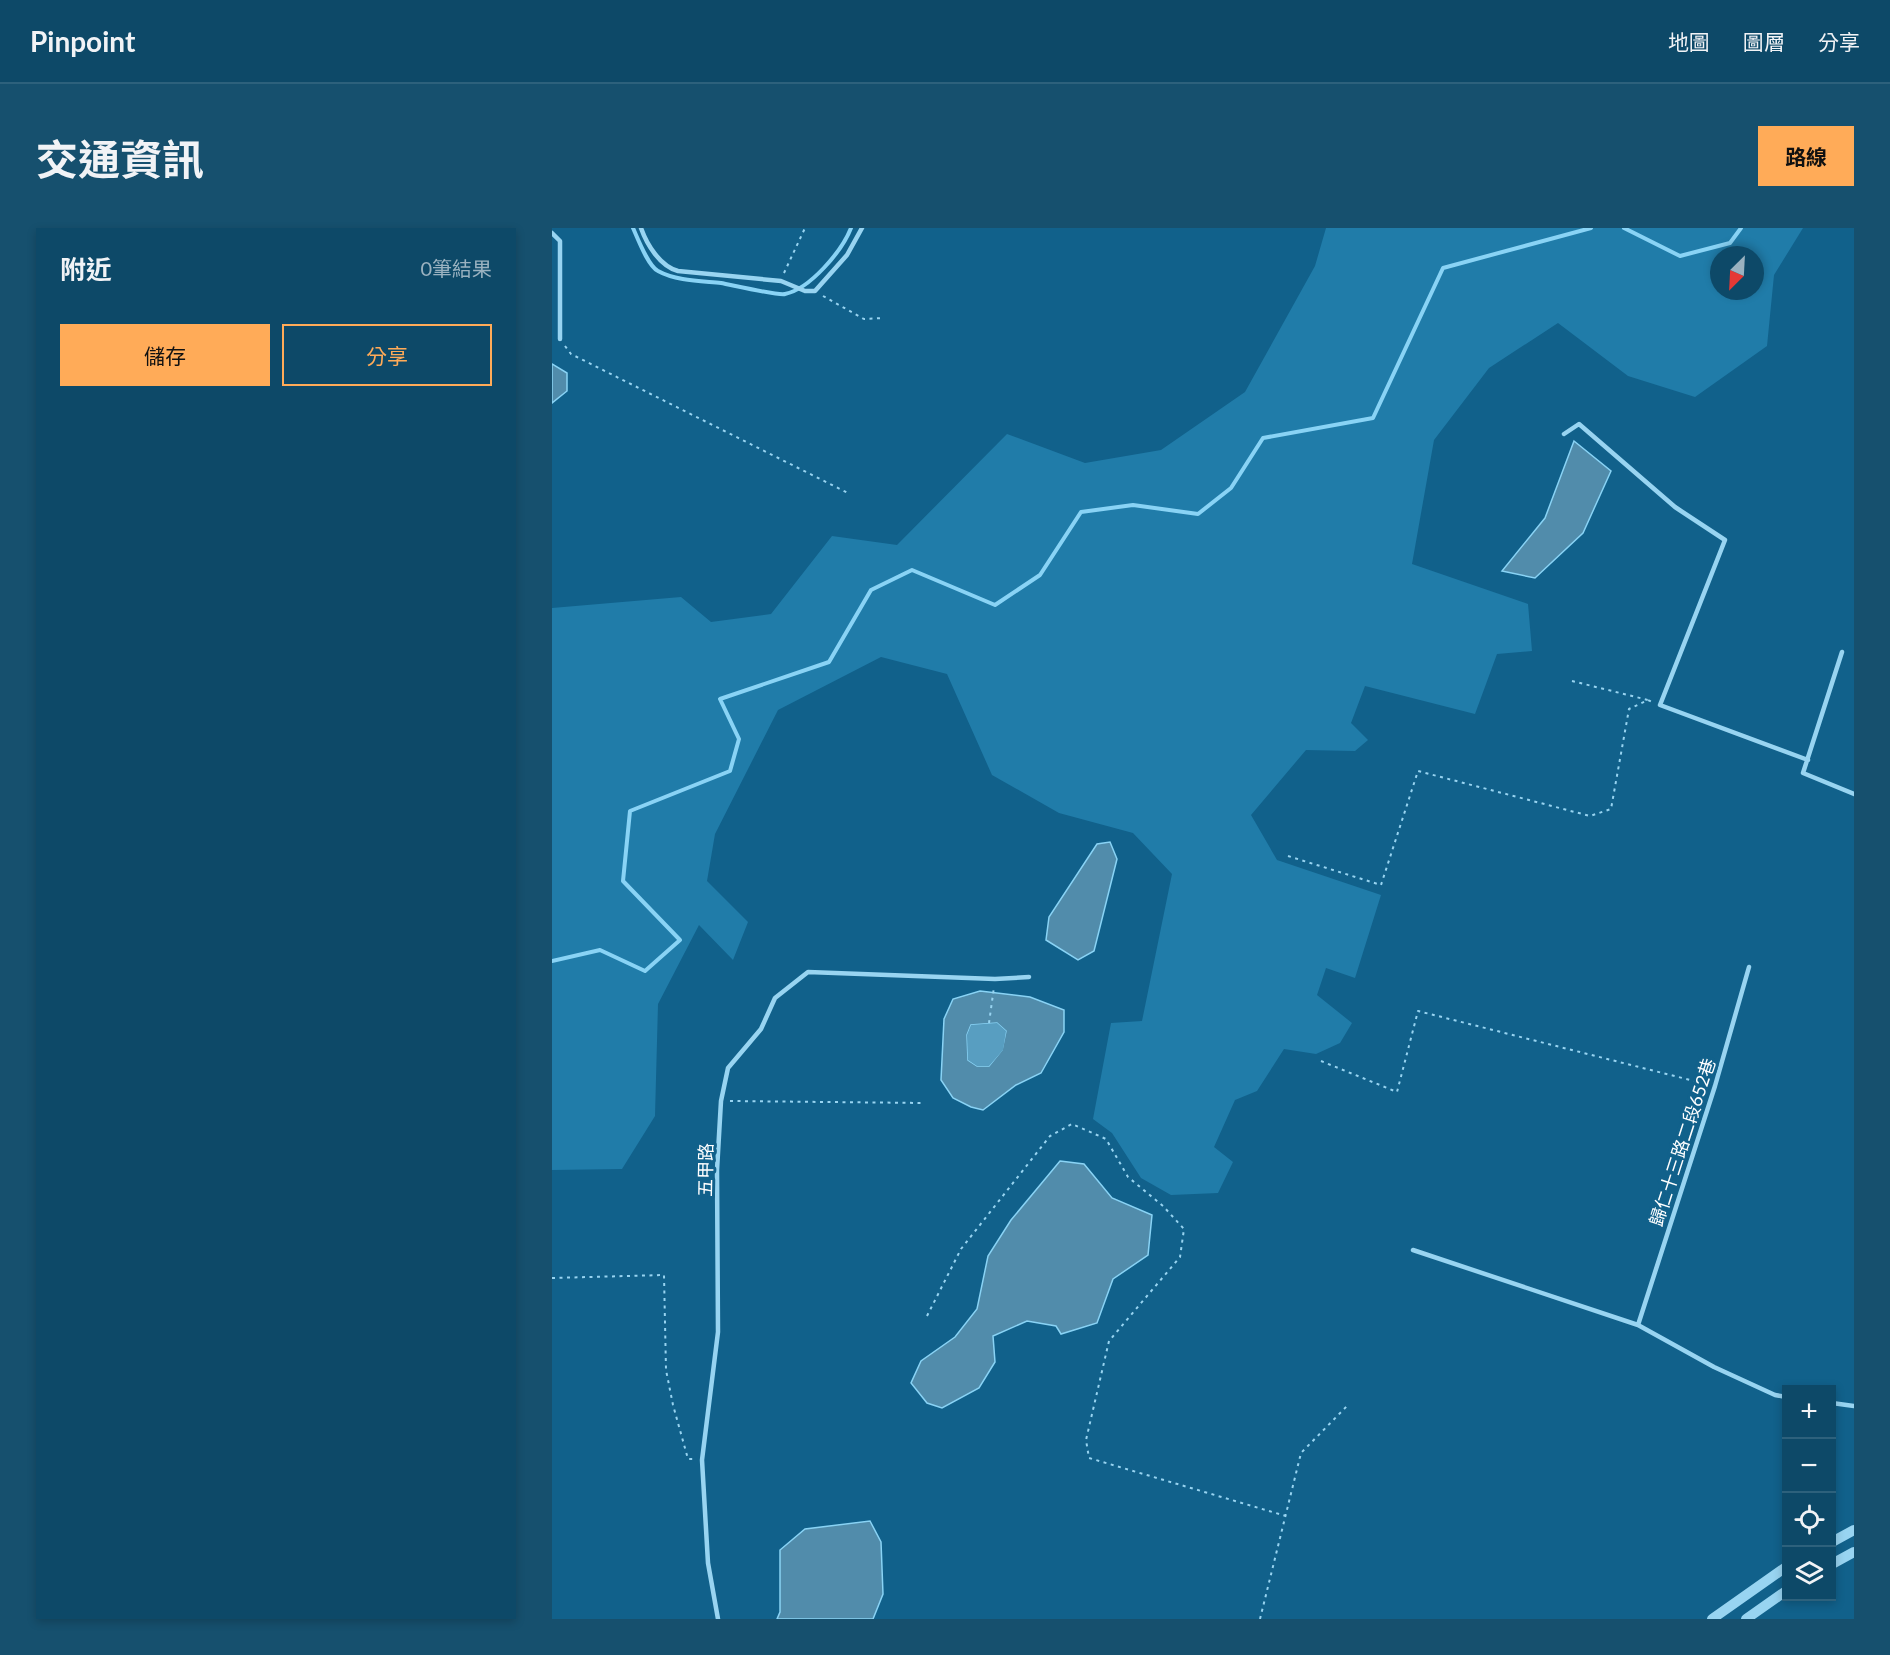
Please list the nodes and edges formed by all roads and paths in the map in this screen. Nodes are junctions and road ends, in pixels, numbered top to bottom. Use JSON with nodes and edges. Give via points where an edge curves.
{"nodes":[{"id":1,"x":641,"y":228,"type":"edge"},
{"id":2,"x":805,"y":228,"type":"edge"},
{"id":3,"x":862,"y":228,"type":"edge"},
{"id":4,"x":552,"y":233,"type":"edge"},
{"id":5,"x":781,"y":281,"type":"junction"},
{"id":6,"x":815,"y":291,"type":"junction"},
{"id":7,"x":883,"y":318,"type":"dead end"},
{"id":8,"x":560,"y":339,"type":"joint"},
{"id":9,"x":1564,"y":434,"type":"dead end"},
{"id":10,"x":848,"y":493,"type":"dead end"},
{"id":11,"x":1842,"y":652,"type":"dead end"},
{"id":12,"x":1572,"y":681,"type":"dead end"},
{"id":13,"x":1648,"y":700,"type":"junction"},
{"id":14,"x":1660,"y":705,"type":"junction"},
{"id":15,"x":1808,"y":760,"type":"junction"},
{"id":16,"x":1854,"y":795,"type":"edge"},
{"id":17,"x":1288,"y":856,"type":"dead end"},
{"id":18,"x":1749,"y":967,"type":"dead end"},
{"id":19,"x":1029,"y":977,"type":"dead end"},
{"id":20,"x":994,"y":984,"type":"dead end"},
{"id":21,"x":989,"y":1023,"type":"dead end"},
{"id":22,"x":1321,"y":1061,"type":"dead end"},
{"id":23,"x":1715,"y":1086,"type":"junction"},
{"id":24,"x":721,"y":1101,"type":"junction"},
{"id":25,"x":925,"y":1103,"type":"dead end"},
{"id":26,"x":1413,"y":1250,"type":"dead end"},
{"id":27,"x":552,"y":1278,"type":"edge"},
{"id":28,"x":927,"y":1316,"type":"dead end"},
{"id":29,"x":1638,"y":1325,"type":"junction"},
{"id":30,"x":1782,"y":1396,"type":"edge"},
{"id":31,"x":1836,"y":1404,"type":"edge"},
{"id":32,"x":1348,"y":1405,"type":"dead end"},
{"id":33,"x":1854,"y":1406,"type":"edge"},
{"id":34,"x":702,"y":1460,"type":"junction"},
{"id":35,"x":1286,"y":1516,"type":"junction"},
{"id":36,"x":1854,"y":1530,"type":"edge"},
{"id":37,"x":1836,"y":1540,"type":"edge"},
{"id":38,"x":1854,"y":1552,"type":"edge"},
{"id":39,"x":1836,"y":1562,"type":"edge"},
{"id":40,"x":1782,"y":1570,"type":"edge"},
{"id":41,"x":1782,"y":1594,"type":"edge"},
{"id":42,"x":718,"y":1619,"type":"edge"},
{"id":43,"x":1260,"y":1619,"type":"edge"},
{"id":44,"x":1712,"y":1619,"type":"edge"},
{"id":45,"x":1746,"y":1619,"type":"edge"}],
"edges":[{"from":1,"to":5,"type":"lane","via":[[668,268]]},
{"from":2,"to":5,"type":"path"},
{"from":3,"to":6,"type":"lane","via":[[847,255]]},
{"from":4,"to":8,"type":"lane","via":[[560,241]]},
{"from":5,"to":6,"type":"lane"},
{"from":6,"to":7,"type":"path","via":[[864,319]]},
{"from":8,"to":10,"type":"path","via":[[571,354]]},
{"from":9,"to":14,"type":"lane","via":[[1579,424],[1675,507],[1725,540]]},
{"from":11,"to":15,"type":"lane"},
{"from":12,"to":13,"type":"path"},
{"from":13,"to":14,"type":"path"},
{"from":13,"to":17,"type":"path","via":[[1629,709],[1611,809],[1590,816],[1418,771],[1381,885]]},
{"from":14,"to":15,"type":"lane"},
{"from":15,"to":16,"type":"lane","via":[[1803,773]]},
{"from":18,"to":23,"type":"lane","name":"歸仁十三路二段652巷"},
{"from":19,"to":24,"type":"lane","name":"五甲路","via":[[808,972],[775,998],[761,1029],[728,1068]]},
{"from":20,"to":21,"type":"path"},
{"from":22,"to":23,"type":"path","via":[[1397,1092],[1418,1011]]},
{"from":23,"to":29,"type":"lane","name":"歸仁十三路二段652巷"},
{"from":24,"to":25,"type":"path"},
{"from":24,"to":34,"type":"lane","name":"五甲路","via":[[717,1332]]},
{"from":26,"to":29,"type":"lane"},
{"from":27,"to":34,"type":"path","via":[[664,1275],[666,1370],[673,1405],[688,1459]]},
{"from":28,"to":35,"type":"path","via":[[961,1249],[1050,1136],[1072,1124],[1106,1139],[1128,1177],[1184,1229],[1180,1257],[1109,1341],[1086,1440],[1089,1458]]},
{"from":29,"to":30,"type":"lane","via":[[1714,1367]]},
{"from":31,"to":33,"type":"lane"},
{"from":32,"to":35,"type":"path","via":[[1301,1453]]},
{"from":34,"to":42,"type":"lane","name":"五甲路","via":[[708,1563]]},
{"from":35,"to":43,"type":"path"},
{"from":36,"to":37,"type":"street"},
{"from":38,"to":39,"type":"street"},
{"from":40,"to":44,"type":"street"},
{"from":41,"to":45,"type":"street"}]}
